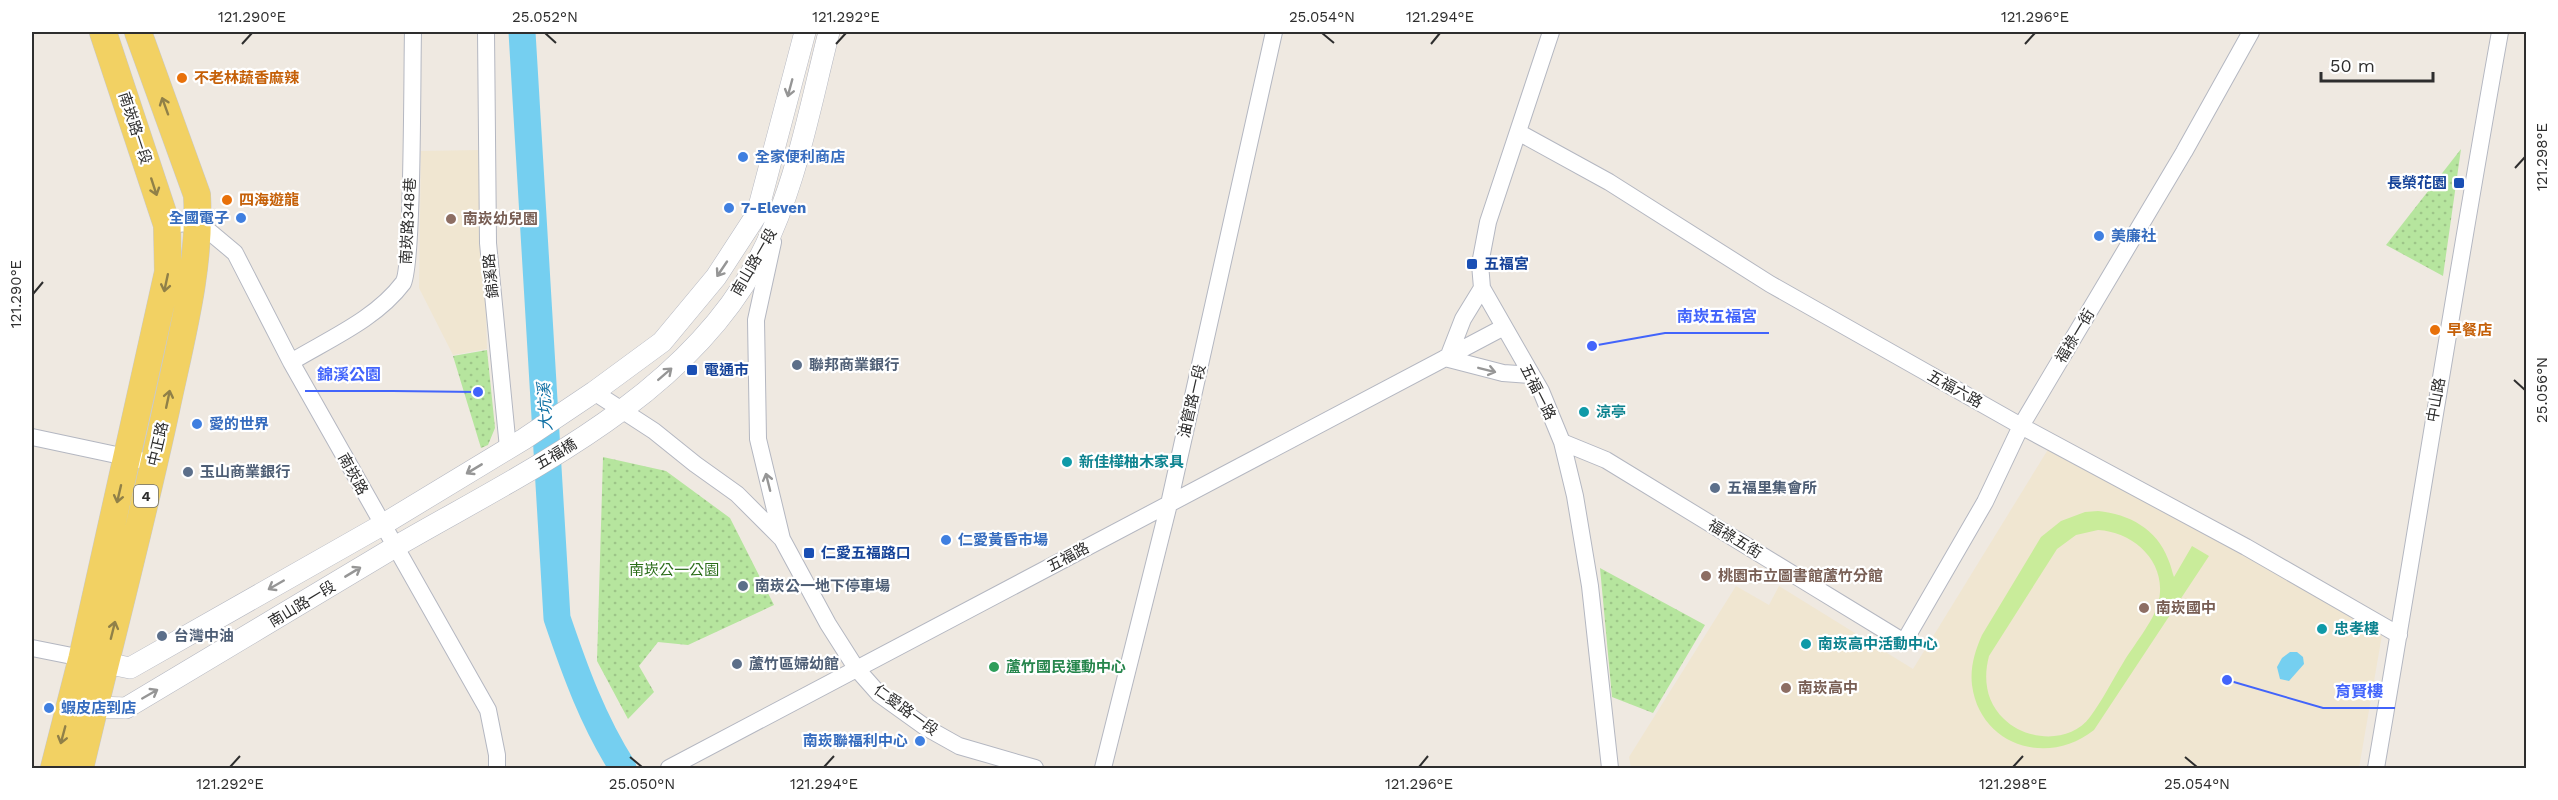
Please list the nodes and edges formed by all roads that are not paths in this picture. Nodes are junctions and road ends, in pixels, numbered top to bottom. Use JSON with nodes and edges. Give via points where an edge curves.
{"nodes":[{"id":1,"x":103,"y":32,"type":"edge"},
{"id":2,"x":138,"y":32,"type":"edge"},
{"id":3,"x":412,"y":32,"type":"edge"},
{"id":4,"x":486,"y":32,"type":"edge"},
{"id":5,"x":805,"y":32,"type":"edge"},
{"id":6,"x":829,"y":32,"type":"edge"},
{"id":7,"x":1274,"y":32,"type":"edge"},
{"id":8,"x":1551,"y":32,"type":"edge"},
{"id":9,"x":2251,"y":32,"type":"edge"},
{"id":10,"x":2500,"y":32,"type":"edge"},
{"id":11,"x":1518,"y":132,"type":"junction"},
{"id":12,"x":198,"y":222,"type":"junction"},
{"id":13,"x":777,"y":222,"type":"junction"},
{"id":14,"x":167,"y":225,"type":"junction"},
{"id":15,"x":1482,"y":288,"type":"junction"},
{"id":16,"x":1504,"y":327,"type":"junction"},
{"id":17,"x":1448,"y":357,"type":"junction"},
{"id":18,"x":291,"y":362,"type":"junction"},
{"id":19,"x":1531,"y":375,"type":"junction"},
{"id":20,"x":594,"y":392,"type":"junction"},
{"id":21,"x":569,"y":409,"type":"joint"},
{"id":22,"x":619,"y":410,"type":"junction"},
{"id":23,"x":2021,"y":426,"type":"junction"},
{"id":24,"x":587,"y":435,"type":"joint"},
{"id":25,"x":32,"y":437,"type":"edge"},
{"id":26,"x":1562,"y":442,"type":"junction"},
{"id":27,"x":516,"y":443,"type":"junction"},
{"id":28,"x":128,"y":457,"type":"junction"},
{"id":29,"x":154,"y":463,"type":"junction"},
{"id":30,"x":525,"y":473,"type":"joint"},
{"id":31,"x":1169,"y":504,"type":"junction"},
{"id":32,"x":382,"y":525,"type":"junction"},
{"id":33,"x":782,"y":539,"type":"junction"},
{"id":34,"x":394,"y":548,"type":"junction"},
{"id":35,"x":2399,"y":635,"type":"junction"},
{"id":36,"x":1904,"y":642,"type":"joint"},
{"id":37,"x":32,"y":648,"type":"edge"},
{"id":38,"x":94,"y":661,"type":"junction"},
{"id":39,"x":856,"y":668,"type":"junction"},
{"id":40,"x":83,"y":704,"type":"junction"},
{"id":41,"x":694,"y":763,"type":"edge"},
{"id":42,"x":54,"y":768,"type":"edge"},
{"id":43,"x":80,"y":768,"type":"edge"},
{"id":44,"x":497,"y":768,"type":"edge"},
{"id":45,"x":669,"y":768,"type":"edge"},
{"id":46,"x":1035,"y":768,"type":"edge"},
{"id":47,"x":1103,"y":768,"type":"edge"},
{"id":48,"x":1610,"y":768,"type":"edge"},
{"id":49,"x":2376,"y":768,"type":"edge"}],
"edges":[{"from":1,"to":14,"type":"main road","name":"南崁路一段","number":"4","one_way":true},
{"from":12,"to":2,"type":"main road","number":"4","one_way":true,"via":[[197,195]]},
{"from":3,"to":18,"type":"street","name":"南崁路348巷","via":[[405,280],[381,307]]},
{"from":4,"to":27,"type":"street","name":"錦溪路","via":[[488,243]]},
{"from":5,"to":20,"type":"street","name":"南山路一段","one_way":true,"via":[[757,214],[716,277],[662,342]]},
{"from":6,"to":13,"type":"street","name":"南山路一段"},
{"from":7,"to":31,"type":"street","name":"油管路一段"},
{"from":8,"to":11,"type":"street","name":"五福一路"},
{"from":9,"to":23,"type":"street","name":"福祿一街"},
{"from":10,"to":35,"type":"street","name":"中山路"},
{"from":11,"to":15,"type":"street","name":"五福一路","via":[[1488,222],[1480,264]]},
{"from":11,"to":23,"type":"street","name":"五福六路","via":[[1609,182],[1770,284]]},
{"from":12,"to":14,"type":"street"},
{"from":12,"to":18,"type":"street","name":"南崁路","via":[[235,253]]},
{"from":29,"to":12,"type":"main road","name":"中正路","number":"4","one_way":true,"via":[[191,294]]},
{"from":22,"to":13,"type":"street","name":"南山路一段","one_way":true,"via":[[668,373],[715,325],[754,268]]},
{"from":33,"to":13,"type":"street","name":"仁愛路一段","one_way":true,"via":[[758,439],[756,320]]},
{"from":14,"to":28,"type":"main road","name":"中正路","number":"4","one_way":true,"via":[[168,272]]},
{"from":15,"to":16,"type":"street","name":"五福一路"},
{"from":15,"to":17,"type":"street","via":[[1463,319]]},
{"from":16,"to":17,"type":"street","name":"五福路"},
{"from":16,"to":19,"type":"street","name":"五福一路"},
{"from":17,"to":19,"type":"street","one_way":true,"via":[[1503,373]]},
{"from":17,"to":31,"type":"street","name":"五福路"},
{"from":18,"to":32,"type":"street","name":"南崁路"},
{"from":19,"to":26,"type":"street","name":"五福一路"},
{"from":20,"to":21,"type":"street","name":"南山路一段"},
{"from":20,"to":22,"type":"street","name":"仁愛路一段"},
{"from":21,"to":27,"type":"street","name":"五福橋"},
{"from":22,"to":24,"type":"street","name":"南山路一段"},
{"from":22,"to":33,"type":"street","name":"仁愛路一段","via":[[654,431],[737,494]]},
{"from":23,"to":35,"type":"street","name":"五福六路"},
{"from":23,"to":36,"type":"street","name":"福祿一街","via":[[1985,502]]},
{"from":24,"to":30,"type":"street","name":"五福橋"},
{"from":25,"to":28,"type":"street"},
{"from":26,"to":36,"type":"street","name":"福祿五街","via":[[1606,460]]},
{"from":26,"to":48,"type":"street","name":"五福一路","via":[[1590,586]]},
{"from":27,"to":32,"type":"street","name":"南山路一段","one_way":true},
{"from":28,"to":29,"type":"street"},
{"from":28,"to":38,"type":"main road","name":"中正路","number":"4","one_way":true},
{"from":38,"to":29,"type":"main road","name":"中正路","number":"4","one_way":true},
{"from":30,"to":34,"type":"street","name":"南山路一段"},
{"from":31,"to":39,"type":"street","name":"五福路"},
{"from":31,"to":47,"type":"street","name":"油管路一段"},
{"from":32,"to":34,"type":"street","name":"南崁路"},
{"from":32,"to":38,"type":"street","name":"南山路一段","one_way":true,"via":[[130,669]]},
{"from":33,"to":39,"type":"street","name":"仁愛路一段"},
{"from":40,"to":34,"type":"street","name":"南山路一段","one_way":true,"via":[[126,708]]},
{"from":34,"to":44,"type":"street","name":"南崁路","via":[[488,710]]},
{"from":35,"to":49,"type":"street","name":"中山路"},
{"from":37,"to":38,"type":"street"},
{"from":38,"to":40,"type":"main road","name":"中正路","number":"4"},
{"from":39,"to":41,"type":"street","name":"五福路"},
{"from":39,"to":46,"type":"street","name":"仁愛路一段","via":[[879,694],[959,746]]},
{"from":40,"to":42,"type":"main road","name":"中正路","number":"4","one_way":true},
{"from":40,"to":43,"type":"main road","name":"中正路","number":"4"},
{"from":41,"to":45,"type":"street","name":"五福路"}]}
